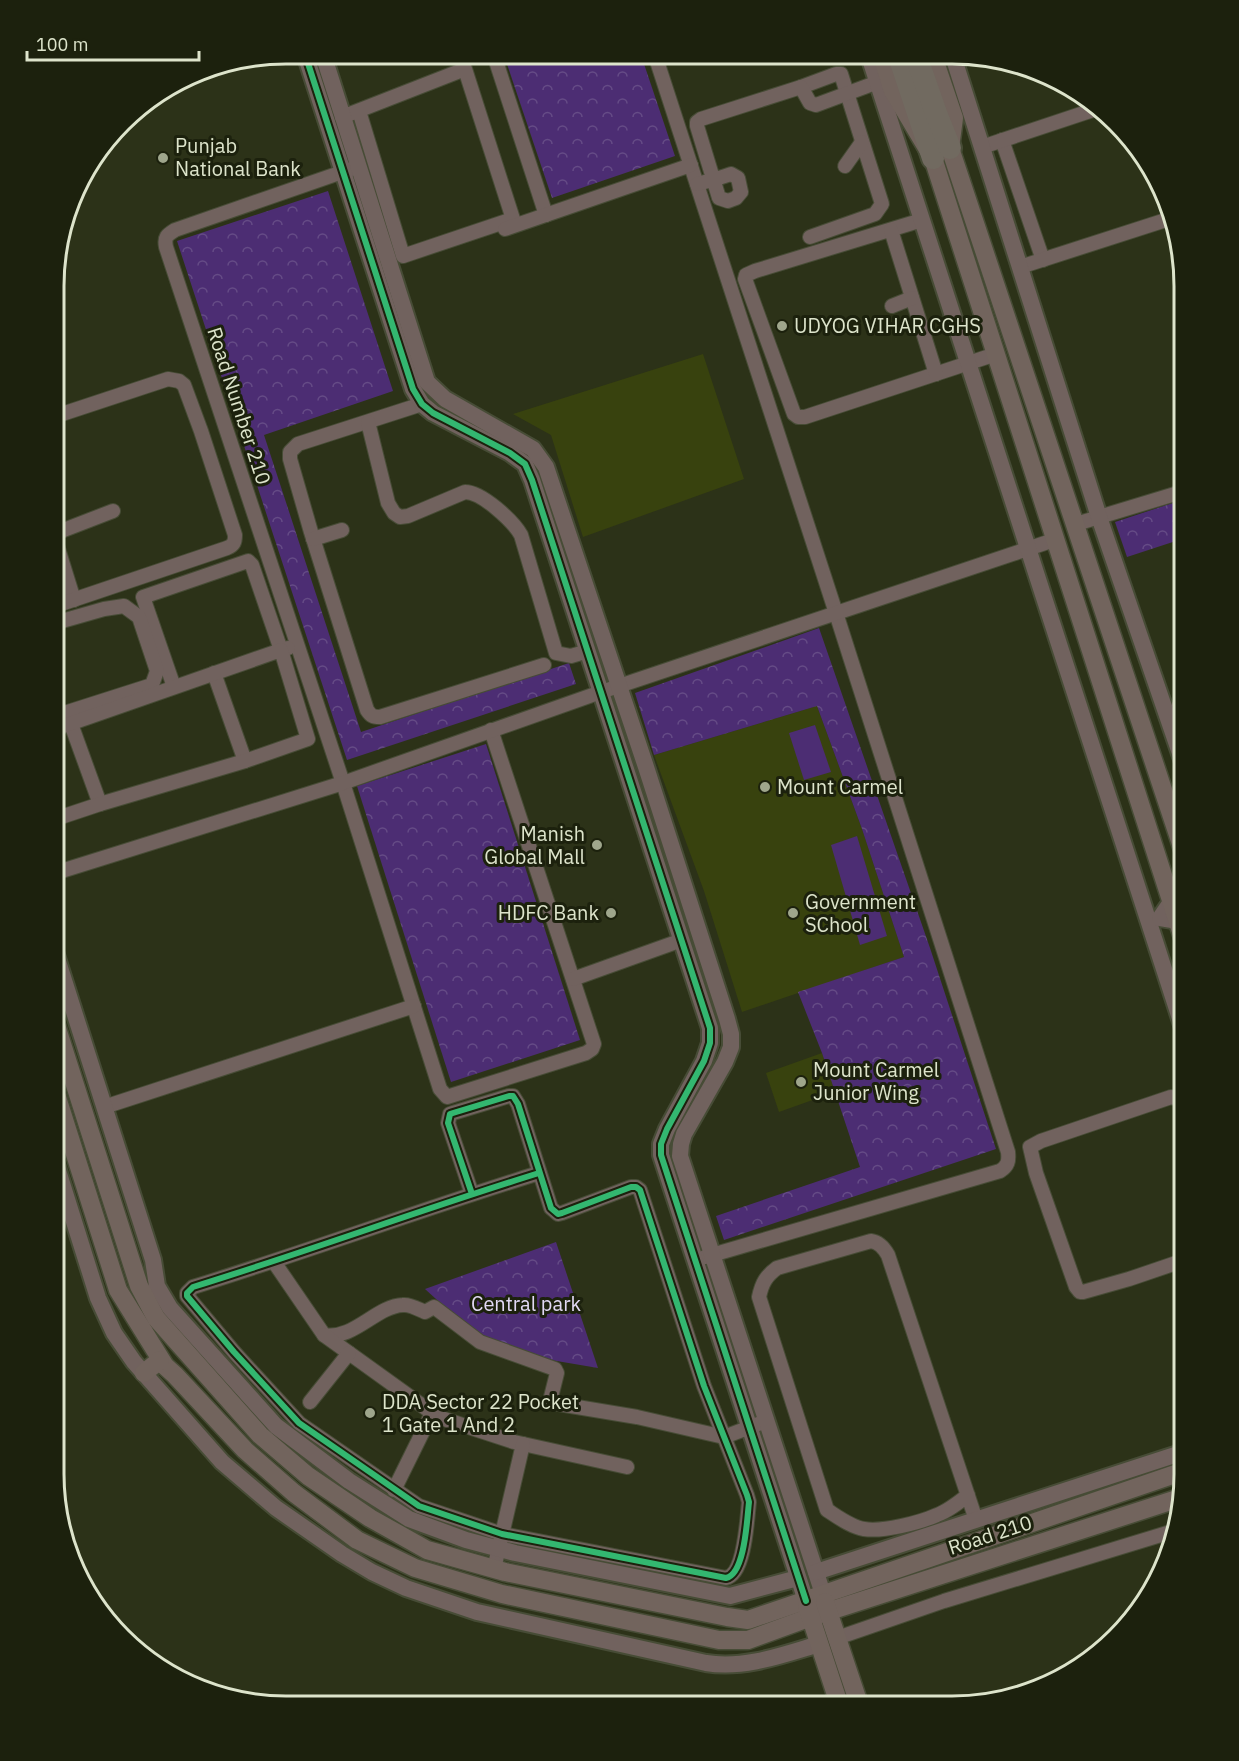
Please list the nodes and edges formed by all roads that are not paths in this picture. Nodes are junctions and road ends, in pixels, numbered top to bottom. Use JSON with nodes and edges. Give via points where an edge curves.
{"nodes":[{"id":1,"x":309,"y":64,"type":"edge"},
{"id":2,"x":325,"y":64,"type":"edge"},
{"id":3,"x":497,"y":64,"type":"edge"},
{"id":4,"x":658,"y":64,"type":"edge"},
{"id":5,"x":872,"y":64,"type":"edge"},
{"id":6,"x":885,"y":64,"type":"edge"},
{"id":7,"x":903,"y":64,"type":"edge"},
{"id":8,"x":919,"y":64,"type":"edge"},
{"id":9,"x":936,"y":64,"type":"edge"},
{"id":10,"x":956,"y":64,"type":"edge"},
{"id":11,"x":878,"y":82,"type":"junction"},
{"id":12,"x":801,"y":87,"type":"junction"},
{"id":13,"x":847,"y":94,"type":"junction"},
{"id":14,"x":359,"y":111,"type":"junction"},
{"id":15,"x":1089,"y":111,"type":"edge"},
{"id":16,"x":342,"y":117,"type":"junction"},
{"id":17,"x":1002,"y":140,"type":"junction"},
{"id":18,"x":862,"y":142,"type":"junction"},
{"id":19,"x":982,"y":147,"type":"junction"},
{"id":20,"x":942,"y":153,"type":"junction"},
{"id":21,"x":691,"y":165,"type":"junction"},
{"id":22,"x":845,"y":166,"type":"dead end"},
{"id":23,"x":350,"y":170,"type":"junction"},
{"id":24,"x":697,"y":184,"type":"junction"},
{"id":25,"x":546,"y":215,"type":"junction"},
{"id":26,"x":922,"y":220,"type":"junction"},
{"id":27,"x":1165,"y":220,"type":"edge"},
{"id":28,"x":891,"y":230,"type":"junction"},
{"id":29,"x":810,"y":237,"type":"dead end"},
{"id":30,"x":1043,"y":260,"type":"junction"},
{"id":31,"x":1020,"y":267,"type":"junction"},
{"id":32,"x":390,"y":268,"type":"junction"},
{"id":33,"x":912,"y":298,"type":"junction"},
{"id":34,"x":892,"y":306,"type":"dead end"},
{"id":35,"x":996,"y":354,"type":"junction"},
{"id":36,"x":969,"y":363,"type":"junction"},
{"id":37,"x":936,"y":374,"type":"junction"},
{"id":38,"x":422,"y":404,"type":"junction"},
{"id":39,"x":64,"y":413,"type":"edge"},
{"id":40,"x":368,"y":422,"type":"junction"},
{"id":41,"x":1174,"y":494,"type":"edge"},
{"id":42,"x":113,"y":511,"type":"dead end"},
{"id":43,"x":1099,"y":517,"type":"junction"},
{"id":44,"x":1076,"y":524,"type":"junction"},
{"id":45,"x":64,"y":530,"type":"edge"},
{"id":46,"x":342,"y":530,"type":"dead end"},
{"id":47,"x":313,"y":539,"type":"junction"},
{"id":48,"x":1054,"y":540,"type":"junction"},
{"id":49,"x":1029,"y":548,"type":"junction"},
{"id":50,"x":64,"y":568,"type":"edge"},
{"id":51,"x":74,"y":600,"type":"junction"},
{"id":52,"x":64,"y":603,"type":"edge"},
{"id":53,"x":836,"y":613,"type":"junction"},
{"id":54,"x":64,"y":621,"type":"edge"},
{"id":55,"x":297,"y":645,"type":"junction"},
{"id":56,"x":281,"y":650,"type":"junction"},
{"id":57,"x":588,"y":651,"type":"junction"},
{"id":58,"x":544,"y":665,"type":"dead end"},
{"id":59,"x":214,"y":673,"type":"junction"},
{"id":60,"x":618,"y":686,"type":"junction"},
{"id":61,"x":174,"y":687,"type":"junction"},
{"id":62,"x":601,"y":692,"type":"junction"},
{"id":63,"x":64,"y":713,"type":"edge"},
{"id":64,"x":71,"y":724,"type":"junction"},
{"id":65,"x":64,"y":726,"type":"edge"},
{"id":66,"x":491,"y":730,"type":"junction"},
{"id":67,"x":1174,"y":736,"type":"edge"},
{"id":68,"x":245,"y":761,"type":"junction"},
{"id":69,"x":343,"y":783,"type":"junction"},
{"id":70,"x":100,"y":804,"type":"junction"},
{"id":71,"x":64,"y":816,"type":"edge"},
{"id":72,"x":1174,"y":822,"type":"edge"},
{"id":73,"x":64,"y":870,"type":"edge"},
{"id":74,"x":1174,"y":888,"type":"edge"},
{"id":75,"x":1168,"y":920,"type":"edge"},
{"id":76,"x":682,"y":940,"type":"junction"},
{"id":77,"x":1174,"y":960,"type":"edge"},
{"id":78,"x":573,"y":979,"type":"junction"},
{"id":79,"x":64,"y":980,"type":"edge"},
{"id":80,"x":414,"y":1006,"type":"junction"},
{"id":81,"x":64,"y":1050,"type":"edge"},
{"id":82,"x":1174,"y":1097,"type":"edge"},
{"id":83,"x":105,"y":1107,"type":"junction"},
{"id":84,"x":64,"y":1119,"type":"edge"},
{"id":85,"x":540,"y":1173,"type":"junction"},
{"id":86,"x":64,"y":1190,"type":"edge"},
{"id":87,"x":472,"y":1194,"type":"junction"},
{"id":88,"x":712,"y":1255,"type":"junction"},
{"id":89,"x":695,"y":1260,"type":"junction"},
{"id":90,"x":274,"y":1262,"type":"junction"},
{"id":91,"x":1174,"y":1264,"type":"edge"},
{"id":92,"x":188,"y":1296,"type":"junction"},
{"id":93,"x":163,"y":1313,"type":"junction"},
{"id":94,"x":324,"y":1335,"type":"junction"},
{"id":95,"x":349,"y":1353,"type":"junction"},
{"id":96,"x":160,"y":1360,"type":"junction"},
{"id":97,"x":144,"y":1373,"type":"junction"},
{"id":98,"x":310,"y":1402,"type":"dead end"},
{"id":99,"x":432,"y":1413,"type":"junction"},
{"id":100,"x":766,"y":1420,"type":"junction"},
{"id":101,"x":750,"y":1427,"type":"junction"},
{"id":102,"x":724,"y":1437,"type":"junction"},
{"id":103,"x":523,"y":1444,"type":"junction"},
{"id":104,"x":1174,"y":1456,"type":"edge"},
{"id":105,"x":627,"y":1467,"type":"dead end"},
{"id":106,"x":1174,"y":1475,"type":"edge"},
{"id":107,"x":394,"y":1490,"type":"junction"},
{"id":108,"x":968,"y":1495,"type":"junction"},
{"id":109,"x":1173,"y":1500,"type":"edge"},
{"id":110,"x":954,"y":1505,"type":"junction"},
{"id":111,"x":968,"y":1522,"type":"junction"},
{"id":112,"x":1167,"y":1533,"type":"edge"},
{"id":113,"x":501,"y":1541,"type":"junction"},
{"id":114,"x":494,"y":1569,"type":"junction"},
{"id":115,"x":816,"y":1572,"type":"junction"},
{"id":116,"x":798,"y":1578,"type":"junction"},
{"id":117,"x":817,"y":1606,"type":"junction"},
{"id":118,"x":837,"y":1638,"type":"junction"},
{"id":119,"x":819,"y":1644,"type":"junction"},
{"id":120,"x":836,"y":1696,"type":"edge"},
{"id":121,"x":856,"y":1696,"type":"edge"}],
"edges":[{"from":1,"to":23,"type":"street"},
{"from":2,"to":16,"type":"street"},
{"from":3,"to":25,"type":"street"},
{"from":4,"to":21,"type":"street"},
{"from":5,"to":11,"type":"street"},
{"from":6,"to":20,"type":"main road","via":[[893,91]]},
{"from":7,"to":20,"type":"highway"},
{"from":8,"to":20,"type":"highway","via":[[936,113]]},
{"from":9,"to":20,"type":"main road","via":[[954,118]]},
{"from":10,"to":19,"type":"street"},
{"from":11,"to":13,"type":"street"},
{"from":11,"to":26,"type":"street"},
{"from":12,"to":13,"type":"street","via":[[810,103],[816,105]]},
{"from":12,"to":13,"type":"street","via":[[841,74]]},
{"from":12,"to":24,"type":"street","via":[[701,119],[697,126],[713,180]]},
{"from":13,"to":18,"type":"street"},
{"from":14,"to":14,"type":"street","via":[[465,69],[513,219],[403,256]]},
{"from":14,"to":16,"type":"street"},
{"from":15,"to":17,"type":"street"},
{"from":16,"to":23,"type":"street"},
{"from":17,"to":19,"type":"street"},
{"from":17,"to":30,"type":"street"},
{"from":18,"to":22,"type":"street"},
{"from":18,"to":29,"type":"street","via":[[882,204],[875,214]]},
{"from":19,"to":31,"type":"street"},
{"from":20,"to":35,"type":"main road"},
{"from":20,"to":44,"type":"main road"},
{"from":21,"to":24,"type":"street"},
{"from":21,"to":25,"type":"street"},
{"from":23,"to":32,"type":"street"},
{"from":23,"to":38,"type":"street","via":[[413,389]]},
{"from":23,"to":55,"type":"street","name":"Road Number 210","via":[[175,230],[165,240]]},
{"from":24,"to":53,"type":"street"},
{"from":25,"to":32,"type":"street"},
{"from":26,"to":28,"type":"street"},
{"from":26,"to":36,"type":"street"},
{"from":27,"to":30,"type":"street"},
{"from":28,"to":33,"type":"street"},
{"from":28,"to":37,"type":"street","via":[[754,271],[745,279],[798,417]]},
{"from":30,"to":31,"type":"street"},
{"from":31,"to":43,"type":"street"},
{"from":32,"to":60,"type":"street","via":[[427,382],[445,399],[533,449],[546,467]]},
{"from":33,"to":34,"type":"street"},
{"from":33,"to":37,"type":"street"},
{"from":35,"to":36,"type":"street"},
{"from":35,"to":48,"type":"main road"},
{"from":36,"to":37,"type":"street"},
{"from":36,"to":49,"type":"street"},
{"from":38,"to":40,"type":"street"},
{"from":38,"to":57,"type":"street","via":[[525,464]]},
{"from":39,"to":51,"type":"street","via":[[168,379],[179,381],[198,422],[235,535],[233,545],[227,548]]},
{"from":40,"to":47,"type":"street","via":[[298,444],[290,452]]},
{"from":40,"to":57,"type":"street","via":[[388,503],[394,513],[408,516],[473,492],[517,528],[556,653],[571,656]]},
{"from":41,"to":43,"type":"street"},
{"from":42,"to":45,"type":"street"},
{"from":43,"to":44,"type":"street"},
{"from":43,"to":67,"type":"street"},
{"from":44,"to":72,"type":"main road"},
{"from":46,"to":47,"type":"street"},
{"from":47,"to":58,"type":"street","via":[[370,715],[380,717]]},
{"from":48,"to":49,"type":"street"},
{"from":48,"to":74,"type":"main road"},
{"from":49,"to":53,"type":"street"},
{"from":49,"to":75,"type":"street"},
{"from":50,"to":51,"type":"street"},
{"from":51,"to":52,"type":"street"},
{"from":53,"to":60,"type":"street"},
{"from":53,"to":88,"type":"street","via":[[1009,1160],[1000,1171]]},
{"from":54,"to":63,"type":"street","via":[[124,606],[139,617],[157,671],[152,685]]},
{"from":55,"to":56,"type":"street"},
{"from":55,"to":69,"type":"street","name":"Road Number 210"},
{"from":56,"to":59,"type":"street"},
{"from":56,"to":61,"type":"street","via":[[248,561],[142,597]]},
{"from":56,"to":68,"type":"street","via":[[308,740]]},
{"from":57,"to":62,"type":"street"},
{"from":59,"to":61,"type":"street"},
{"from":59,"to":68,"type":"street"},
{"from":60,"to":62,"type":"street"},
{"from":60,"to":88,"type":"street","via":[[731,1034],[725,1062],[681,1144],[680,1156]]},
{"from":61,"to":64,"type":"street"},
{"from":62,"to":66,"type":"street"},
{"from":62,"to":76,"type":"street"},
{"from":64,"to":65,"type":"street"},
{"from":64,"to":70,"type":"street"},
{"from":66,"to":69,"type":"street"},
{"from":66,"to":78,"type":"street"},
{"from":68,"to":70,"type":"street"},
{"from":69,"to":73,"type":"street"},
{"from":69,"to":80,"type":"street","name":"Road Number 210"},
{"from":70,"to":71,"type":"street"},
{"from":75,"to":77,"type":"street"},
{"from":76,"to":78,"type":"street"},
{"from":76,"to":89,"type":"street","via":[[710,1028],[710,1043],[667,1129],[661,1155]]},
{"from":78,"to":80,"type":"street","name":"Road Number 210","via":[[594,1044],[592,1049],[452,1097],[443,1095],[440,1089]]},
{"from":79,"to":83,"type":"street"},
{"from":80,"to":83,"type":"street"},
{"from":81,"to":93,"type":"main road","via":[[140,1286]]},
{"from":82,"to":91,"type":"street","via":[[1030,1147],[1039,1183],[1080,1292]]},
{"from":83,"to":93,"type":"street","via":[[153,1260]]},
{"from":84,"to":96,"type":"main road","via":[[118,1290]]},
{"from":85,"to":87,"type":"street"},
{"from":85,"to":87,"type":"street","via":[[513,1096],[453,1113],[448,1123]]},
{"from":85,"to":102,"type":"street","via":[[551,1208],[558,1214],[631,1187],[642,1194]]},
{"from":86,"to":97,"type":"street","via":[[105,1315]]},
{"from":87,"to":90,"type":"street"},
{"from":88,"to":89,"type":"street"},
{"from":88,"to":100,"type":"street"},
{"from":89,"to":101,"type":"street"},
{"from":90,"to":92,"type":"street","via":[[192,1287]]},
{"from":90,"to":94,"type":"street"},
{"from":92,"to":93,"type":"street"},
{"from":92,"to":107,"type":"street","via":[[298,1423]]},
{"from":93,"to":113,"type":"street","via":[[276,1426],[349,1481],[409,1519],[466,1540]]},
{"from":93,"to":114,"type":"main road","via":[[260,1435],[308,1476],[427,1550]]},
{"from":94,"to":95,"type":"street"},
{"from":94,"to":102,"type":"street","via":[[344,1333],[401,1305],[425,1312],[434,1307],[483,1343],[555,1369],[550,1401],[553,1403]]},
{"from":95,"to":98,"type":"street"},
{"from":95,"to":99,"type":"street"},
{"from":96,"to":97,"type":"main road"},
{"from":96,"to":117,"type":"main road","via":[[245,1450],[294,1492],[357,1540],[415,1568],[502,1594],[719,1640],[748,1640]]},
{"from":97,"to":119,"type":"street","via":[[222,1462],[276,1508],[352,1560],[406,1588],[477,1611],[706,1663],[762,1660]]},
{"from":99,"to":103,"type":"street"},
{"from":99,"to":107,"type":"street"},
{"from":100,"to":101,"type":"street"},
{"from":100,"to":115,"type":"street"},
{"from":101,"to":102,"type":"street"},
{"from":101,"to":116,"type":"street"},
{"from":102,"to":113,"type":"street","via":[[748,1502],[743,1551],[731,1578]]},
{"from":103,"to":105,"type":"street"},
{"from":103,"to":113,"type":"street"},
{"from":104,"to":111,"type":"street"},
{"from":106,"to":117,"type":"main road","name":"Road 210"},
{"from":107,"to":113,"type":"street","via":[[419,1506]]},
{"from":108,"to":110,"type":"street"},
{"from":108,"to":110,"type":"street","via":[[888,1255],[881,1246],[871,1241],[777,1268],[761,1284],[759,1297],[827,1510],[863,1529],[879,1529],[936,1516]]},
{"from":108,"to":111,"type":"street"},
{"from":109,"to":117,"type":"main road","name":"Road 210"},
{"from":110,"to":111,"type":"street"},
{"from":111,"to":115,"type":"street"},
{"from":112,"to":118,"type":"street"},
{"from":113,"to":114,"type":"street"},
{"from":113,"to":116,"type":"street","via":[[730,1596]]},
{"from":114,"to":117,"type":"main road","via":[[748,1620]]},
{"from":115,"to":117,"type":"street"},
{"from":116,"to":117,"type":"street"},
{"from":117,"to":118,"type":"main road"},
{"from":117,"to":119,"type":"main road"},
{"from":118,"to":121,"type":"main road"},
{"from":119,"to":120,"type":"main road"}]}
